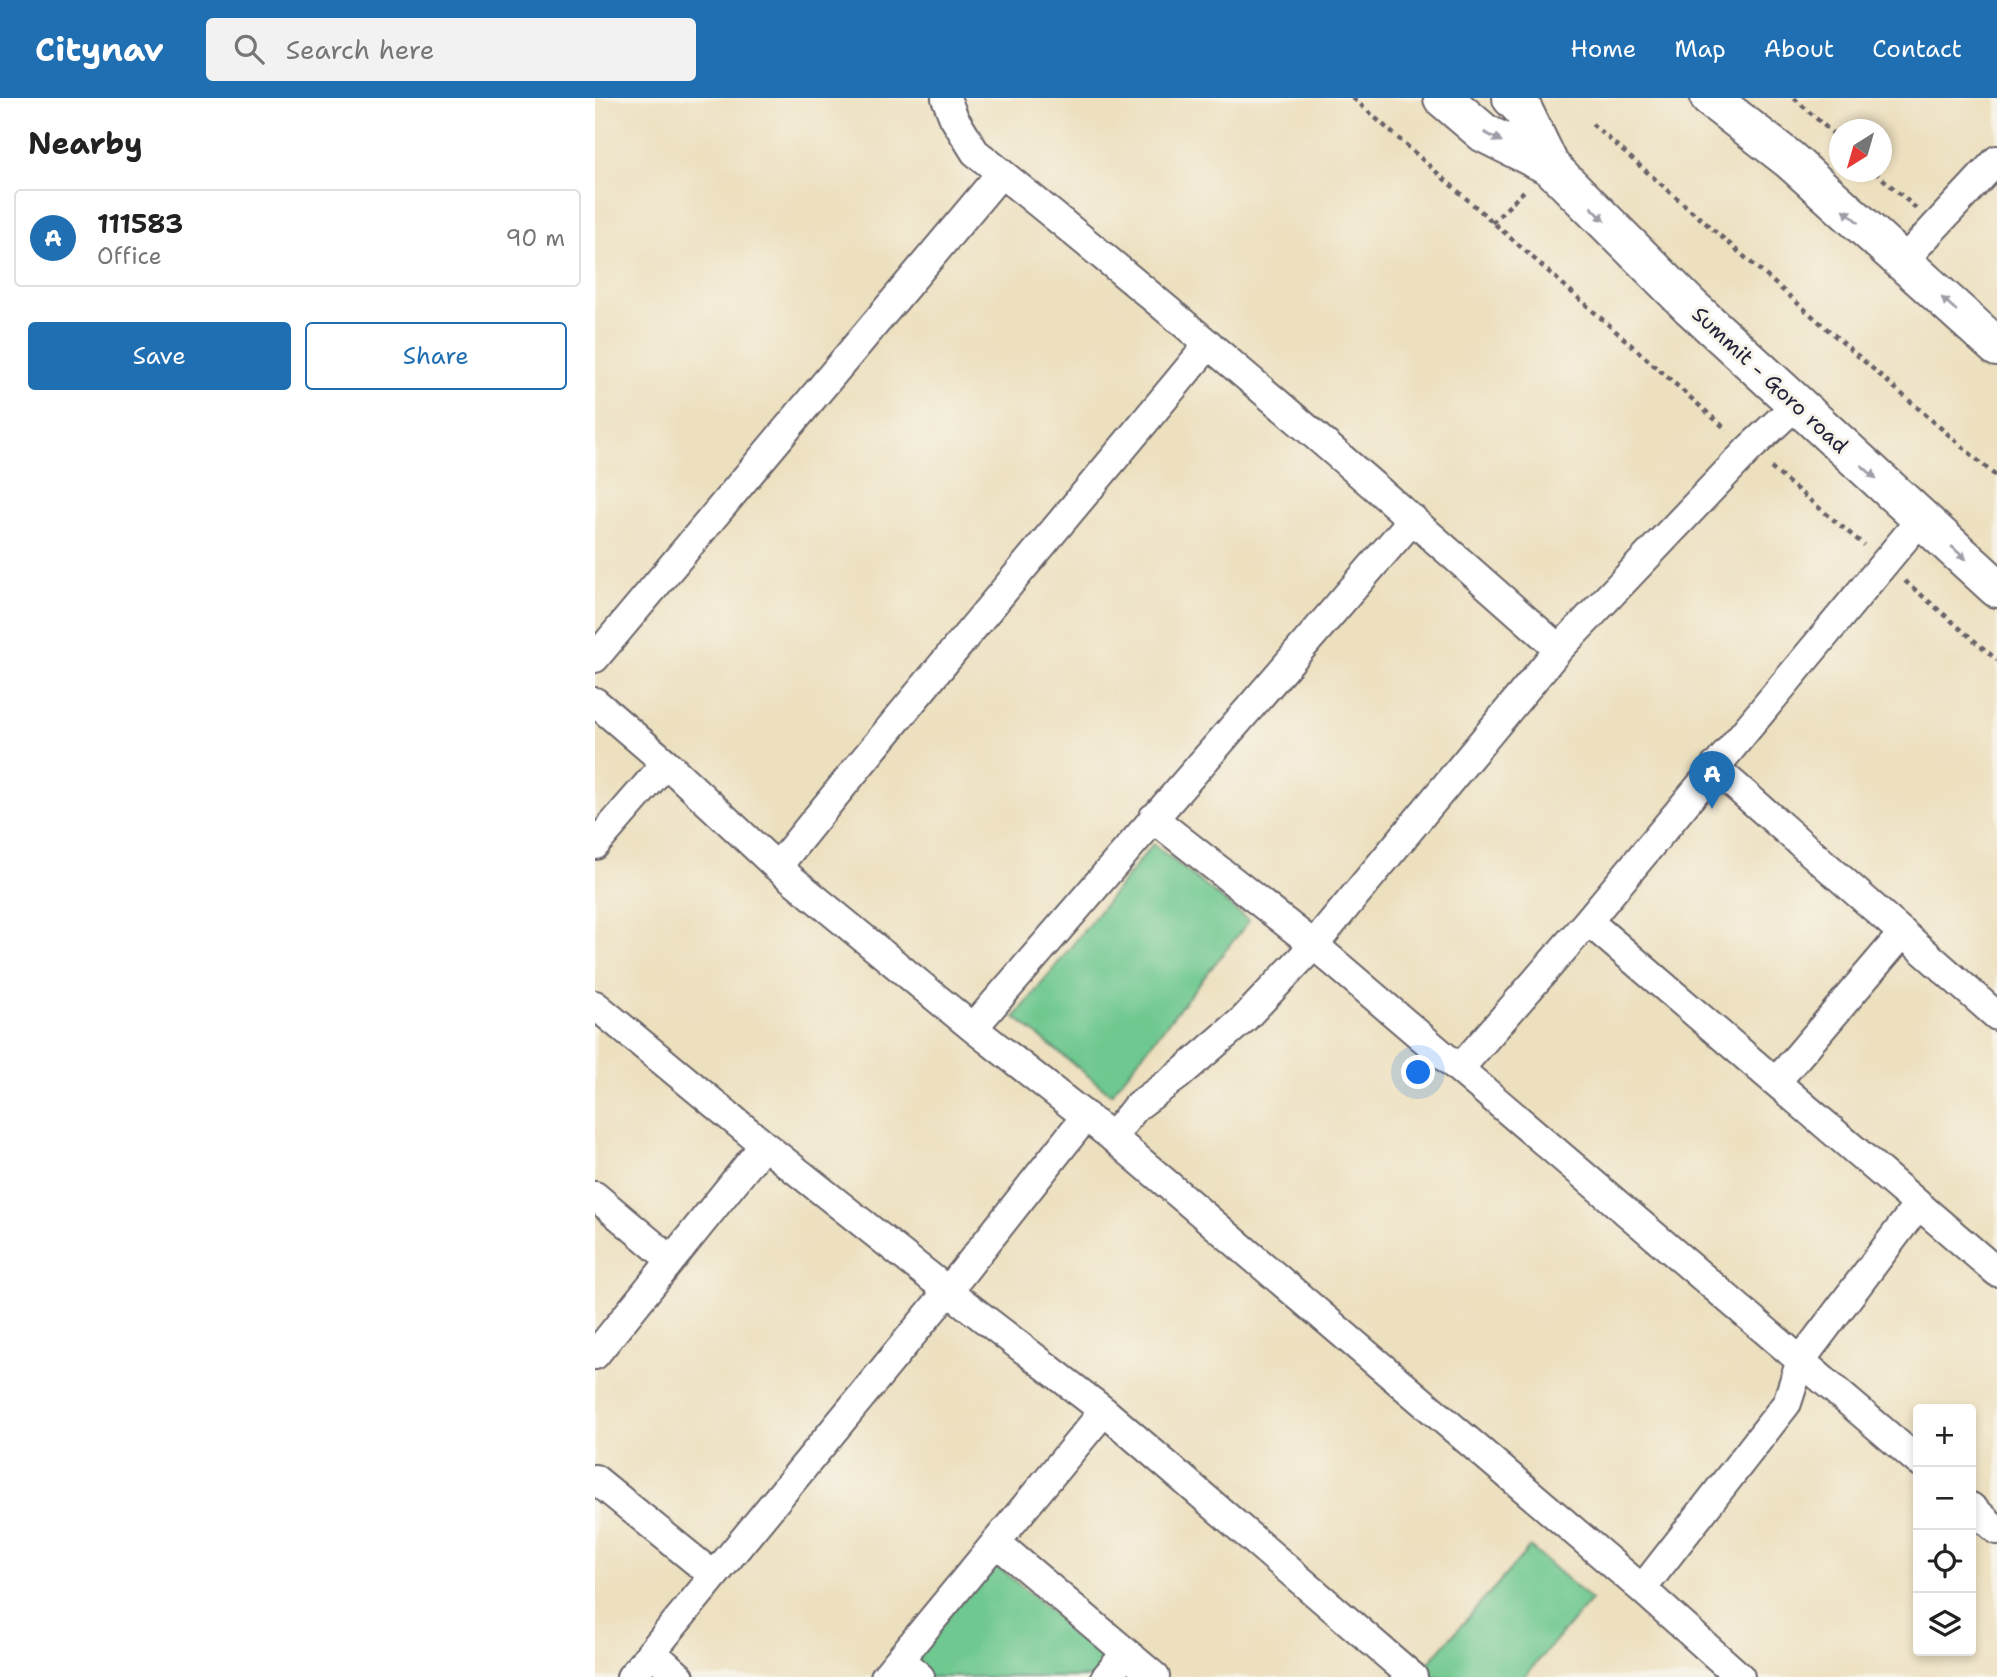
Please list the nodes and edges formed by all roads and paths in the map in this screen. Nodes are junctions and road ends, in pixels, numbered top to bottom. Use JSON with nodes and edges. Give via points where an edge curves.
{"nodes":[{"id":1,"x":946,"y":98,"type":"edge"},
{"id":2,"x":1353,"y":98,"type":"edge"},
{"id":3,"x":1443,"y":98,"type":"edge"},
{"id":4,"x":1512,"y":98,"type":"edge"},
{"id":5,"x":1710,"y":98,"type":"edge"},
{"id":6,"x":1794,"y":98,"type":"edge"},
{"id":7,"x":1591,"y":124,"type":"dead end"},
{"id":8,"x":1829,"y":130,"type":"edge"},
{"id":9,"x":1997,"y":160,"type":"edge"},
{"id":10,"x":1550,"y":166,"type":"junction"},
{"id":11,"x":1001,"y":173,"type":"junction"},
{"id":12,"x":1886,"y":182,"type":"edge"},
{"id":13,"x":1492,"y":223,"type":"junction"},
{"id":14,"x":1935,"y":226,"type":"junction"},
{"id":15,"x":1902,"y":262,"type":"junction"},
{"id":16,"x":1209,"y":344,"type":"junction"},
{"id":17,"x":1997,"y":347,"type":"edge"},
{"id":18,"x":1796,"y":405,"type":"junction"},
{"id":19,"x":1749,"y":449,"type":"junction"},
{"id":20,"x":1997,"y":477,"type":"edge"},
{"id":21,"x":1413,"y":519,"type":"junction"},
{"id":22,"x":1921,"y":519,"type":"junction"},
{"id":23,"x":1884,"y":562,"type":"junction"},
{"id":24,"x":1997,"y":588,"type":"edge"},
{"id":25,"x":1559,"y":649,"type":"junction"},
{"id":26,"x":595,"y":658,"type":"edge"},
{"id":27,"x":1997,"y":660,"type":"edge"},
{"id":28,"x":595,"y":702,"type":"edge"},
{"id":29,"x":666,"y":763,"type":"junction"},
{"id":30,"x":1714,"y":767,"type":"junction"},
{"id":31,"x":1153,"y":818,"type":"junction"},
{"id":32,"x":595,"y":845,"type":"edge"},
{"id":33,"x":777,"y":867,"type":"junction"},
{"id":34,"x":1588,"y":921,"type":"junction"},
{"id":35,"x":1903,"y":933,"type":"junction"},
{"id":36,"x":1314,"y":945,"type":"junction"},
{"id":37,"x":595,"y":1005,"type":"edge"},
{"id":38,"x":1997,"y":1016,"type":"edge"},
{"id":39,"x":973,"y":1028,"type":"junction"},
{"id":40,"x":1460,"y":1068,"type":"junction"},
{"id":41,"x":1776,"y":1082,"type":"junction"},
{"id":42,"x":1086,"y":1116,"type":"junction"},
{"id":43,"x":1112,"y":1137,"type":"junction"},
{"id":44,"x":764,"y":1145,"type":"junction"},
{"id":45,"x":595,"y":1196,"type":"edge"},
{"id":46,"x":1918,"y":1205,"type":"junction"},
{"id":47,"x":671,"y":1261,"type":"junction"},
{"id":48,"x":1997,"y":1272,"type":"edge"},
{"id":49,"x":947,"y":1291,"type":"junction"},
{"id":50,"x":595,"y":1355,"type":"edge"},
{"id":51,"x":1801,"y":1360,"type":"junction"},
{"id":52,"x":1104,"y":1411,"type":"junction"},
{"id":53,"x":1913,"y":1457,"type":"edge"},
{"id":54,"x":595,"y":1479,"type":"edge"},
{"id":55,"x":1976,"y":1511,"type":"edge"},
{"id":56,"x":1997,"y":1530,"type":"edge"},
{"id":57,"x":997,"y":1543,"type":"junction"},
{"id":58,"x":713,"y":1576,"type":"junction"},
{"id":59,"x":1642,"y":1589,"type":"junction"},
{"id":60,"x":652,"y":1652,"type":"junction"},
{"id":61,"x":1125,"y":1654,"type":"junction"},
{"id":62,"x":901,"y":1671,"type":"edge"},
{"id":63,"x":631,"y":1677,"type":"edge"},
{"id":64,"x":680,"y":1677,"type":"edge"},
{"id":65,"x":1106,"y":1677,"type":"edge"},
{"id":66,"x":1155,"y":1677,"type":"edge"},
{"id":67,"x":1413,"y":1677,"type":"edge"},
{"id":68,"x":1740,"y":1677,"type":"edge"}],
"edges":[{"from":1,"to":11,"type":"street","via":[[975,152]]},
{"from":2,"to":13,"type":"path"},
{"from":3,"to":10,"type":"highway","one_way":true,"via":[[1484,133]]},
{"from":4,"to":10,"type":"highway","via":[[1522,108]]},
{"from":15,"to":5,"type":"highway","one_way":true,"via":[[1790,160]]},
{"from":6,"to":8,"type":"path"},
{"from":7,"to":20,"type":"path"},
{"from":9,"to":14,"type":"street"},
{"from":10,"to":13,"type":"path"},
{"from":10,"to":18,"type":"highway","name":"Summit - Goro road","one_way":true},
{"from":11,"to":16,"type":"street"},
{"from":11,"to":26,"type":"street"},
{"from":12,"to":14,"type":"path"},
{"from":13,"to":19,"type":"path"},
{"from":14,"to":15,"type":"street"},
{"from":17,"to":15,"type":"highway","one_way":true},
{"from":16,"to":21,"type":"street"},
{"from":16,"to":33,"type":"street"},
{"from":18,"to":19,"type":"street"},
{"from":18,"to":22,"type":"highway","name":"Summit - Goro road","one_way":true},
{"from":19,"to":23,"type":"path"},
{"from":19,"to":25,"type":"street"},
{"from":21,"to":25,"type":"street"},
{"from":21,"to":31,"type":"street"},
{"from":22,"to":23,"type":"street"},
{"from":22,"to":24,"type":"highway","name":"Summit - Goro road","one_way":true},
{"from":23,"to":27,"type":"path"},
{"from":23,"to":30,"type":"street"},
{"from":25,"to":36,"type":"street"},
{"from":28,"to":29,"type":"street"},
{"from":29,"to":32,"type":"street"},
{"from":29,"to":33,"type":"street"},
{"from":30,"to":34,"type":"street"},
{"from":30,"to":35,"type":"street"},
{"from":31,"to":36,"type":"street"},
{"from":31,"to":39,"type":"street"},
{"from":33,"to":39,"type":"street"},
{"from":34,"to":40,"type":"street"},
{"from":34,"to":41,"type":"street"},
{"from":35,"to":38,"type":"street"},
{"from":35,"to":41,"type":"street"},
{"from":36,"to":40,"type":"street"},
{"from":36,"to":43,"type":"street","via":[[1244,1019],[1136,1107]]},
{"from":37,"to":44,"type":"street"},
{"from":39,"to":42,"type":"street"},
{"from":40,"to":51,"type":"street"},
{"from":41,"to":46,"type":"street"},
{"from":42,"to":43,"type":"street"},
{"from":42,"to":49,"type":"street"},
{"from":43,"to":59,"type":"street"},
{"from":44,"to":47,"type":"street"},
{"from":44,"to":49,"type":"street"},
{"from":45,"to":47,"type":"street"},
{"from":46,"to":48,"type":"street"},
{"from":46,"to":51,"type":"street"},
{"from":47,"to":50,"type":"street"},
{"from":49,"to":52,"type":"street"},
{"from":49,"to":58,"type":"street"},
{"from":51,"to":53,"type":"street"},
{"from":51,"to":59,"type":"street","via":[[1787,1403]]},
{"from":52,"to":57,"type":"street"},
{"from":52,"to":67,"type":"street"},
{"from":54,"to":58,"type":"street"},
{"from":55,"to":56,"type":"street"},
{"from":57,"to":61,"type":"street"},
{"from":57,"to":62,"type":"street"},
{"from":58,"to":60,"type":"street"},
{"from":59,"to":68,"type":"street"},
{"from":60,"to":63,"type":"street"},
{"from":60,"to":64,"type":"street"},
{"from":61,"to":65,"type":"street"},
{"from":61,"to":66,"type":"street"}]}
